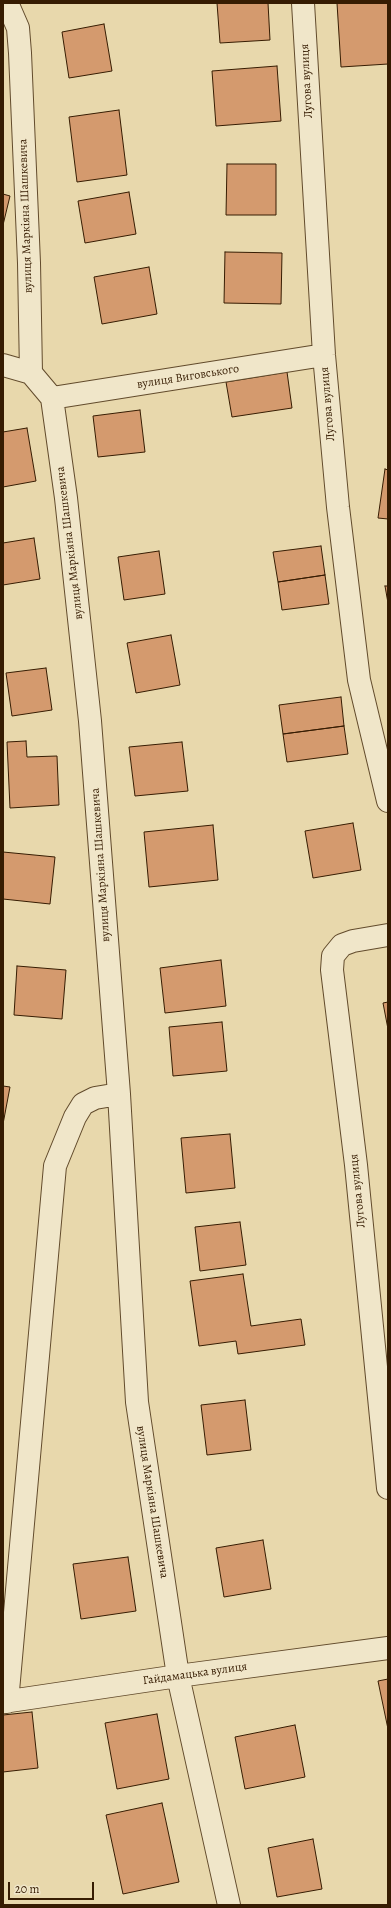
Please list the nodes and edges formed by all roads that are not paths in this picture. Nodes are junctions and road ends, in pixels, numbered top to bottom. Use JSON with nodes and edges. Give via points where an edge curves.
{"nodes":[{"id":1,"x":4,"y":3,"type":"edge"},
{"id":2,"x":303,"y":3,"type":"edge"},
{"id":3,"x":324,"y":355,"type":"junction"},
{"id":4,"x":3,"y":365,"type":"edge"},
{"id":5,"x":31,"y":373,"type":"junction"},
{"id":6,"x":52,"y":398,"type":"junction"},
{"id":7,"x":388,"y":801,"type":"edge"},
{"id":8,"x":388,"y":935,"type":"edge"},
{"id":9,"x":119,"y":1094,"type":"junction"},
{"id":10,"x":388,"y":1488,"type":"edge"},
{"id":11,"x":388,"y":1648,"type":"edge"},
{"id":12,"x":178,"y":1676,"type":"junction"},
{"id":13,"x":5,"y":1702,"type":"edge"},
{"id":14,"x":228,"y":1905,"type":"edge"}],
"edges":[{"from":1,"to":5,"type":"street","name":"вулиця Маркіяна Шашкевича","via":[[8,5],[18,28],[20,53]]},
{"from":2,"to":3,"type":"street","name":"Лугова вулиця"},
{"from":3,"to":6,"type":"street","name":"вулиця Виговського"},
{"from":3,"to":7,"type":"street","name":"Лугова вулиця","via":[[338,507],[359,680]]},
{"from":4,"to":5,"type":"street"},
{"from":5,"to":6,"type":"street"},
{"from":6,"to":9,"type":"street","name":"вулиця Маркіяна Шашкевича","via":[[66,498],[90,721]]},
{"from":8,"to":10,"type":"street","name":"Лугова вулиця","via":[[353,941],[342,946],[333,956],[332,970],[356,1165]]},
{"from":9,"to":12,"type":"street","name":"вулиця Маркіяна Шашкевича","via":[[137,1402]]},
{"from":9,"to":13,"type":"street","via":[[95,1098],[83,1104],[55,1166]]},
{"from":11,"to":12,"type":"street","name":"Гайдамацька вулиця"},
{"from":12,"to":13,"type":"street","name":"Гайдамацька вулиця"},
{"from":12,"to":14,"type":"street","name":"вулиця Маркіяна Шашкевича"}]}
